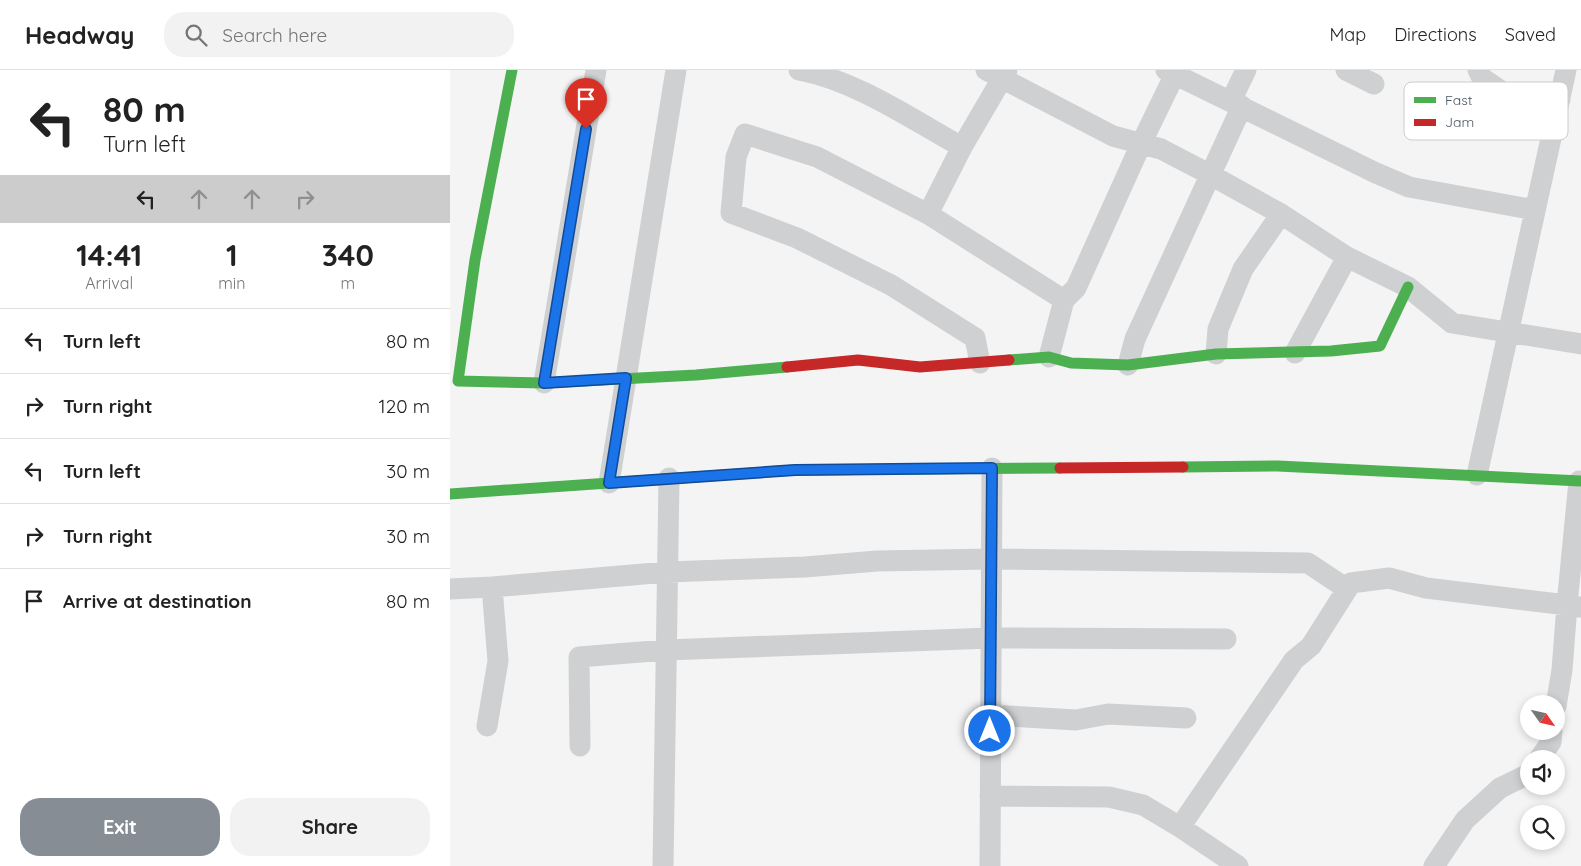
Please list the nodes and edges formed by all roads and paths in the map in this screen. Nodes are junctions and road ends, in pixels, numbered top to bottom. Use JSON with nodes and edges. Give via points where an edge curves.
{"nodes":[{"id":1,"x":512,"y":70,"type":"edge"},
{"id":2,"x":596,"y":70,"type":"edge"},
{"id":3,"x":676,"y":70,"type":"edge"},
{"id":4,"x":799,"y":70,"type":"edge"},
{"id":5,"x":1246,"y":70,"type":"edge"},
{"id":6,"x":1346,"y":70,"type":"edge"},
{"id":7,"x":1478,"y":70,"type":"edge"},
{"id":8,"x":1170,"y":72,"type":"edge"},
{"id":9,"x":998,"y":73,"type":"edge"},
{"id":10,"x":1488,"y":82,"type":"edge"},
{"id":11,"x":1374,"y":84,"type":"dead end"},
{"id":12,"x":1236,"y":103,"type":"junction"},
{"id":13,"x":1551,"y":140,"type":"edge"},
{"id":14,"x":1140,"y":144,"type":"junction"},
{"id":15,"x":962,"y":148,"type":"junction"},
{"id":16,"x":1209,"y":174,"type":"junction"},
{"id":17,"x":1535,"y":210,"type":"junction"},
{"id":18,"x":928,"y":214,"type":"junction"},
{"id":19,"x":1281,"y":214,"type":"junction"},
{"id":20,"x":1347,"y":256,"type":"junction"},
{"id":21,"x":1408,"y":288,"type":"junction"},
{"id":22,"x":1064,"y":300,"type":"junction"},
{"id":23,"x":1508,"y":332,"type":"junction"},
{"id":24,"x":1581,"y":344,"type":"edge"},
{"id":25,"x":1295,"y":353,"type":"junction"},
{"id":26,"x":1216,"y":354,"type":"junction"},
{"id":27,"x":1049,"y":357,"type":"junction"},
{"id":28,"x":980,"y":363,"type":"junction"},
{"id":29,"x":1128,"y":365,"type":"junction"},
{"id":30,"x":626,"y":378,"type":"junction"},
{"id":31,"x":544,"y":383,"type":"junction"},
{"id":32,"x":992,"y":468,"type":"junction"},
{"id":33,"x":1477,"y":475,"type":"junction"},
{"id":34,"x":669,"y":478,"type":"junction"},
{"id":35,"x":1580,"y":481,"type":"edge"},
{"id":36,"x":609,"y":483,"type":"junction"},
{"id":37,"x":450,"y":494,"type":"edge"},
{"id":38,"x":991,"y":559,"type":"junction"},
{"id":39,"x":667,"y":572,"type":"junction"},
{"id":40,"x":492,"y":587,"type":"junction"},
{"id":41,"x":450,"y":589,"type":"edge"},
{"id":42,"x":1347,"y":589,"type":"junction"},
{"id":43,"x":1574,"y":606,"type":"edge"},
{"id":44,"x":991,"y":638,"type":"junction"},
{"id":45,"x":1226,"y":639,"type":"dead end"},
{"id":46,"x":666,"y":650,"type":"junction"},
{"id":47,"x":1558,"y":695,"type":"edge"},
{"id":48,"x":990,"y":715,"type":"junction"},
{"id":49,"x":1186,"y":718,"type":"dead end"},
{"id":50,"x":487,"y":726,"type":"dead end"},
{"id":51,"x":580,"y":746,"type":"dead end"},
{"id":52,"x":1520,"y":778,"type":"edge"},
{"id":53,"x":990,"y":796,"type":"junction"},
{"id":54,"x":1180,"y":827,"type":"junction"},
{"id":55,"x":663,"y":866,"type":"edge"},
{"id":56,"x":990,"y":866,"type":"edge"},
{"id":57,"x":1238,"y":866,"type":"edge"},
{"id":58,"x":1434,"y":866,"type":"edge"}],
"edges":[{"from":1,"to":31,"type":"street","via":[[475,260],[458,381]]},
{"from":2,"to":31,"type":"street"},
{"from":3,"to":30,"type":"street"},
{"from":4,"to":15,"type":"street","via":[[816,73],[867,95]]},
{"from":5,"to":12,"type":"street"},
{"from":6,"to":11,"type":"street"},
{"from":7,"to":10,"type":"street"},
{"from":8,"to":12,"type":"street"},
{"from":8,"to":14,"type":"street"},
{"from":9,"to":14,"type":"street","via":[[1113,136]]},
{"from":9,"to":15,"type":"street"},
{"from":12,"to":16,"type":"street"},
{"from":12,"to":17,"type":"street","via":[[1409,187]]},
{"from":13,"to":17,"type":"street"},
{"from":14,"to":16,"type":"street","via":[[1161,149]]},
{"from":14,"to":22,"type":"street","via":[[1076,288]]},
{"from":15,"to":18,"type":"street"},
{"from":16,"to":19,"type":"street"},
{"from":16,"to":29,"type":"street","via":[[1135,339]]},
{"from":17,"to":23,"type":"street"},
{"from":18,"to":22,"type":"street"},
{"from":18,"to":28,"type":"street","via":[[817,157],[745,134],[736,157],[731,213],[797,238],[891,285],[975,338]]},
{"from":19,"to":20,"type":"street"},
{"from":19,"to":26,"type":"street","via":[[1243,269],[1218,329]]},
{"from":20,"to":21,"type":"street"},
{"from":20,"to":25,"type":"street"},
{"from":21,"to":23,"type":"street","via":[[1452,323]]},
{"from":21,"to":25,"type":"street","via":[[1380,346]]},
{"from":22,"to":27,"type":"street"},
{"from":23,"to":24,"type":"street"},
{"from":23,"to":33,"type":"street"},
{"from":25,"to":26,"type":"street"},
{"from":26,"to":29,"type":"street"},
{"from":27,"to":28,"type":"street"},
{"from":27,"to":29,"type":"street","via":[[1071,363]]},
{"from":28,"to":30,"type":"street","via":[[920,367],[858,360]]},
{"from":30,"to":31,"type":"street"},
{"from":30,"to":36,"type":"street"},
{"from":32,"to":33,"type":"street","via":[[1278,466]]},
{"from":32,"to":34,"type":"street","via":[[795,470]]},
{"from":32,"to":38,"type":"street"},
{"from":33,"to":35,"type":"street"},
{"from":34,"to":36,"type":"street"},
{"from":34,"to":39,"type":"street"},
{"from":35,"to":43,"type":"street"},
{"from":36,"to":37,"type":"street"},
{"from":38,"to":39,"type":"street","via":[[877,561]]},
{"from":38,"to":42,"type":"street","via":[[1308,563]]},
{"from":38,"to":44,"type":"street"},
{"from":39,"to":40,"type":"street"},
{"from":39,"to":46,"type":"street"},
{"from":40,"to":41,"type":"street"},
{"from":40,"to":50,"type":"street","via":[[498,661]]},
{"from":42,"to":43,"type":"street","via":[[1351,583],[1389,578],[1426,588]]},
{"from":42,"to":54,"type":"street","via":[[1311,646],[1294,660]]},
{"from":43,"to":47,"type":"street"},
{"from":44,"to":45,"type":"street"},
{"from":44,"to":46,"type":"street"},
{"from":44,"to":48,"type":"street"},
{"from":46,"to":51,"type":"street","via":[[579,657]]},
{"from":46,"to":55,"type":"street"},
{"from":48,"to":49,"type":"street","via":[[1076,720],[1108,714]]},
{"from":48,"to":53,"type":"street"},
{"from":52,"to":58,"type":"street","via":[[1500,788],[1465,820]]},
{"from":53,"to":54,"type":"street","via":[[1108,797],[1143,805]]},
{"from":53,"to":56,"type":"street"},
{"from":54,"to":57,"type":"street"}]}
